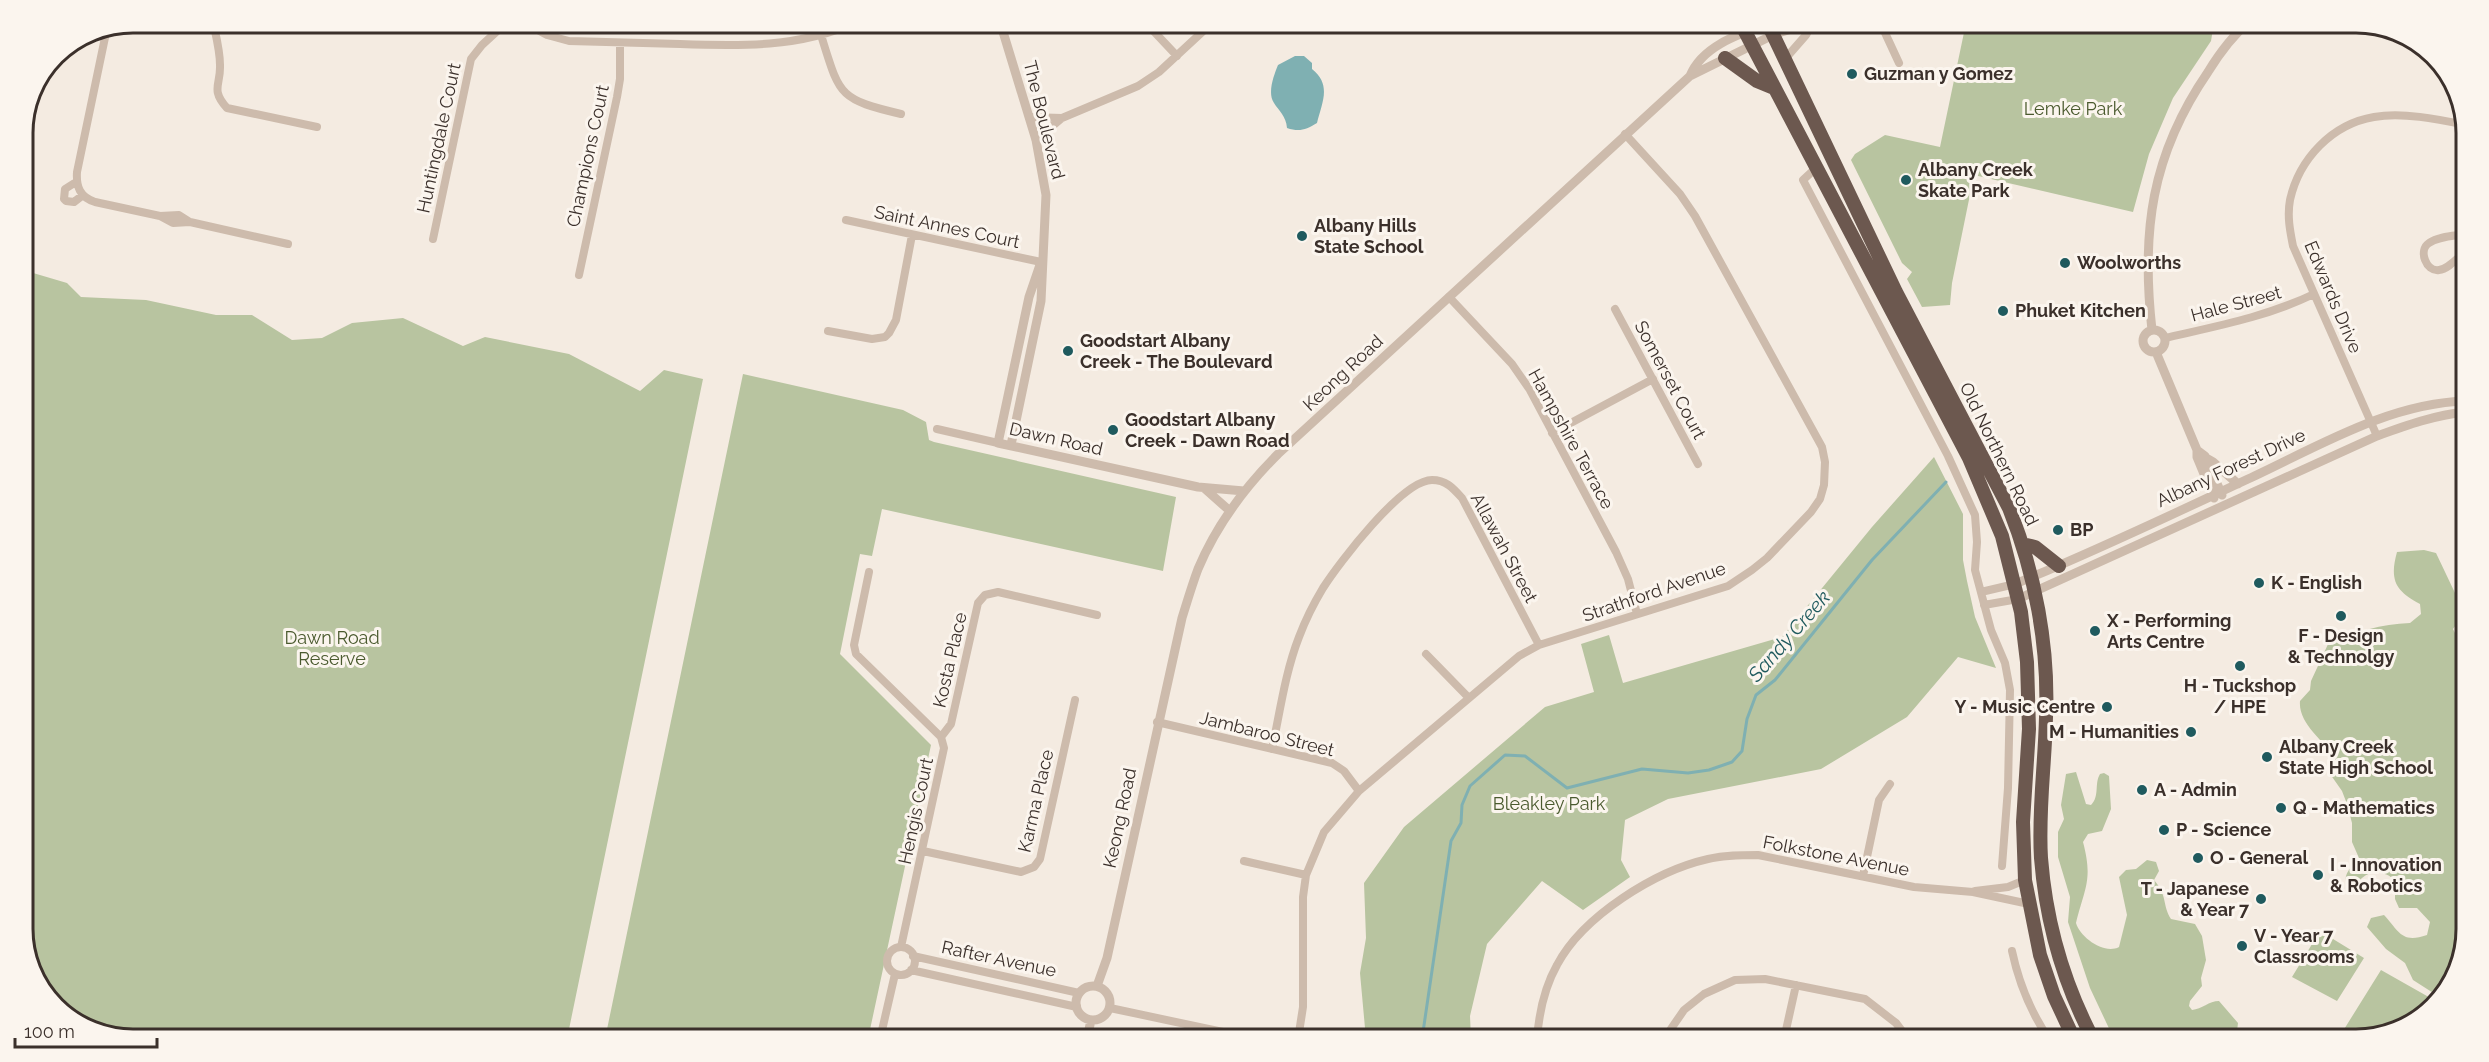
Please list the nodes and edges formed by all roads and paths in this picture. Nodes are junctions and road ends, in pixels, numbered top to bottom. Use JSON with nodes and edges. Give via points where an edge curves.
{"nodes":[{"id":1,"x":215,"y":33,"type":"edge"},
{"id":2,"x":495,"y":33,"type":"edge"},
{"id":3,"x":543,"y":33,"type":"edge"},
{"id":4,"x":826,"y":33,"type":"edge"},
{"id":5,"x":1003,"y":33,"type":"edge"},
{"id":6,"x":1155,"y":33,"type":"edge"},
{"id":7,"x":1201,"y":33,"type":"edge"},
{"id":8,"x":1745,"y":33,"type":"edge"},
{"id":9,"x":1772,"y":33,"type":"edge"},
{"id":10,"x":1807,"y":33,"type":"edge"},
{"id":11,"x":1885,"y":33,"type":"edge"},
{"id":12,"x":2236,"y":33,"type":"edge"},
{"id":13,"x":821,"y":35,"type":"junction"},
{"id":14,"x":105,"y":37,"type":"edge"},
{"id":15,"x":620,"y":43,"type":"junction"},
{"id":16,"x":1177,"y":56,"type":"junction"},
{"id":17,"x":1725,"y":58,"type":"junction"},
{"id":18,"x":1785,"y":59,"type":"junction"},
{"id":19,"x":1899,"y":63,"type":"dead end"},
{"id":20,"x":1690,"y":76,"type":"junction"},
{"id":21,"x":1774,"y":88,"type":"junction"},
{"id":22,"x":901,"y":114,"type":"dead end"},
{"id":23,"x":1029,"y":117,"type":"junction"},
{"id":24,"x":1062,"y":118,"type":"junction"},
{"id":25,"x":2456,"y":123,"type":"edge"},
{"id":26,"x":317,"y":127,"type":"dead end"},
{"id":27,"x":1625,"y":134,"type":"junction"},
{"id":28,"x":1036,"y":140,"type":"junction"},
{"id":29,"x":1816,"y":168,"type":"junction"},
{"id":30,"x":76,"y":182,"type":"junction"},
{"id":31,"x":83,"y":195,"type":"junction"},
{"id":32,"x":846,"y":220,"type":"dead end"},
{"id":33,"x":912,"y":235,"type":"junction"},
{"id":34,"x":2456,"y":236,"type":"edge"},
{"id":35,"x":433,"y":239,"type":"dead end"},
{"id":36,"x":288,"y":244,"type":"dead end"},
{"id":37,"x":2456,"y":259,"type":"edge"},
{"id":38,"x":1041,"y":262,"type":"junction"},
{"id":39,"x":579,"y":275,"type":"dead end"},
{"id":40,"x":2314,"y":294,"type":"junction"},
{"id":41,"x":1449,"y":297,"type":"junction"},
{"id":42,"x":1616,"y":309,"type":"dead end"},
{"id":43,"x":2152,"y":330,"type":"junction"},
{"id":44,"x":828,"y":331,"type":"dead end"},
{"id":45,"x":2165,"y":338,"type":"junction"},
{"id":46,"x":2156,"y":352,"type":"junction"},
{"id":47,"x":1653,"y":379,"type":"junction"},
{"id":48,"x":2456,"y":402,"type":"edge"},
{"id":49,"x":2456,"y":413,"type":"edge"},
{"id":50,"x":2371,"y":422,"type":"junction"},
{"id":51,"x":937,"y":429,"type":"dead end"},
{"id":52,"x":1552,"y":433,"type":"junction"},
{"id":53,"x":2378,"y":436,"type":"junction"},
{"id":54,"x":998,"y":442,"type":"junction"},
{"id":55,"x":1011,"y":446,"type":"junction"},
{"id":56,"x":2197,"y":450,"type":"junction"},
{"id":57,"x":2206,"y":458,"type":"junction"},
{"id":58,"x":1698,"y":464,"type":"dead end"},
{"id":59,"x":2238,"y":484,"type":"junction"},
{"id":60,"x":1204,"y":488,"type":"junction"},
{"id":61,"x":1244,"y":491,"type":"junction"},
{"id":62,"x":2216,"y":493,"type":"junction"},
{"id":63,"x":2223,"y":507,"type":"junction"},
{"id":64,"x":1230,"y":511,"type":"junction"},
{"id":65,"x":2022,"y":544,"type":"junction"},
{"id":66,"x":2059,"y":566,"type":"junction"},
{"id":67,"x":869,"y":572,"type":"dead end"},
{"id":68,"x":2031,"y":578,"type":"junction"},
{"id":69,"x":2015,"y":584,"type":"junction"},
{"id":70,"x":1981,"y":592,"type":"junction"},
{"id":71,"x":2034,"y":593,"type":"junction"},
{"id":72,"x":2018,"y":598,"type":"junction"},
{"id":73,"x":1984,"y":604,"type":"junction"},
{"id":74,"x":1637,"y":614,"type":"junction"},
{"id":75,"x":1097,"y":615,"type":"dead end"},
{"id":76,"x":1539,"y":645,"type":"junction"},
{"id":77,"x":1426,"y":654,"type":"dead end"},
{"id":78,"x":1468,"y":697,"type":"junction"},
{"id":79,"x":1075,"y":700,"type":"dead end"},
{"id":80,"x":1157,"y":722,"type":"junction"},
{"id":81,"x":940,"y":737,"type":"junction"},
{"id":82,"x":1272,"y":749,"type":"junction"},
{"id":83,"x":1890,"y":784,"type":"dead end"},
{"id":84,"x":1359,"y":791,"type":"junction"},
{"id":85,"x":922,"y":852,"type":"junction"},
{"id":86,"x":1244,"y":861,"type":"dead end"},
{"id":87,"x":2002,"y":866,"type":"dead end"},
{"id":88,"x":1306,"y":875,"type":"junction"},
{"id":89,"x":1863,"y":876,"type":"junction"},
{"id":90,"x":2025,"y":880,"type":"junction"},
{"id":91,"x":1973,"y":892,"type":"junction"},
{"id":92,"x":2029,"y":904,"type":"junction"},
{"id":93,"x":901,"y":947,"type":"junction"},
{"id":94,"x":2012,"y":951,"type":"dead end"},
{"id":95,"x":913,"y":956,"type":"junction"},
{"id":96,"x":911,"y":970,"type":"junction"},
{"id":97,"x":895,"y":974,"type":"junction"},
{"id":98,"x":1796,"y":984,"type":"junction"},
{"id":99,"x":1097,"y":986,"type":"junction"},
{"id":100,"x":1079,"y":993,"type":"junction"},
{"id":101,"x":1077,"y":1007,"type":"junction"},
{"id":102,"x":1110,"y":1008,"type":"junction"},
{"id":103,"x":1090,"y":1020,"type":"junction"},
{"id":104,"x":882,"y":1029,"type":"edge"},
{"id":105,"x":1089,"y":1029,"type":"edge"},
{"id":106,"x":1208,"y":1029,"type":"edge"},
{"id":107,"x":1300,"y":1029,"type":"edge"},
{"id":108,"x":1538,"y":1029,"type":"edge"},
{"id":109,"x":1669,"y":1029,"type":"edge"},
{"id":110,"x":1786,"y":1029,"type":"edge"},
{"id":111,"x":1900,"y":1029,"type":"edge"},
{"id":112,"x":2042,"y":1029,"type":"edge"},
{"id":113,"x":2069,"y":1029,"type":"edge"},
{"id":114,"x":2088,"y":1029,"type":"edge"}],
"edges":[{"from":1,"to":26,"type":"street","via":[[220,64],[216,89],[227,108]]},
{"from":2,"to":35,"type":"street","name":"Huntingdale Court","via":[[471,59]]},
{"from":3,"to":15,"type":"street","via":[[569,41]]},
{"from":4,"to":13,"type":"street"},
{"from":5,"to":23,"type":"street","name":"The Boulevard"},
{"from":6,"to":16,"type":"street"},
{"from":7,"to":16,"type":"street"},
{"from":8,"to":17,"type":"street","name":"Keong Road"},
{"from":8,"to":20,"type":"street","name":"Keong Road","via":[[1702,58]]},
{"from":8,"to":21,"type":"highway","name":"Old Northern Road"},
{"from":9,"to":18,"type":"highway","name":"Old Northern Road"},
{"from":10,"to":18,"type":"street"},
{"from":11,"to":19,"type":"street"},
{"from":12,"to":43,"type":"street","via":[[2193,93],[2175,129],[2153,196],[2148,238]]},
{"from":13,"to":15,"type":"street","via":[[764,45]]},
{"from":13,"to":22,"type":"street","via":[[834,76],[850,98]]},
{"from":14,"to":30,"type":"street"},
{"from":15,"to":39,"type":"street","name":"Champions Court","via":[[617,97]]},
{"from":16,"to":24,"type":"street","via":[[1138,86]]},
{"from":17,"to":20,"type":"street","name":"Keong Road"},
{"from":17,"to":21,"type":"highway"},
{"from":18,"to":65,"type":"highway","name":"Old Northern Road","via":[[1891,282],[2009,508]]},
{"from":20,"to":27,"type":"street","name":"Keong Road"},
{"from":21,"to":29,"type":"highway","name":"Old Northern Road"},
{"from":23,"to":24,"type":"street"},
{"from":23,"to":28,"type":"street","name":"The Boulevard"},
{"from":24,"to":28,"type":"street"},
{"from":25,"to":40,"type":"street","name":"Edwards Drive","via":[[2374,117],[2336,132],[2313,152],[2296,183],[2289,223],[2293,246]]},
{"from":27,"to":41,"type":"street","name":"Keong Road"},
{"from":27,"to":74,"type":"street","name":"Strathford Avenue","via":[[1695,216],[1822,447],[1825,462],[1820,499],[1767,558],[1728,586]]},
{"from":28,"to":38,"type":"street","name":"The Boulevard","via":[[1046,195]]},
{"from":29,"to":69,"type":"highway","name":"Old Northern Road","via":[[1969,458],[2002,536]]},
{"from":29,"to":70,"type":"street","via":[[1803,180],[1971,502]]},
{"from":30,"to":31,"type":"street"},
{"from":30,"to":31,"type":"street","via":[[65,189],[64,199],[74,202]]},
{"from":31,"to":36,"type":"street","via":[[95,202],[160,216],[179,215],[190,222]]},
{"from":32,"to":33,"type":"street","name":"Saint Annes Court"},
{"from":33,"to":38,"type":"street","name":"Saint Annes Court"},
{"from":33,"to":44,"type":"street","via":[[896,320],[889,333],[879,339],[865,339]]},
{"from":34,"to":37,"type":"street","via":[[2428,243],[2424,248],[2431,269],[2438,271]]},
{"from":38,"to":54,"type":"street","name":"The Boulevard","via":[[1029,297]]},
{"from":38,"to":55,"type":"street","name":"The Boulevard","via":[[1041,302]]},
{"from":40,"to":45,"type":"street","name":"Hale Street","via":[[2259,317]]},
{"from":40,"to":50,"type":"street","name":"Edwards Drive"},
{"from":41,"to":52,"type":"street","name":"Hampshire Terrace","via":[[1512,364]]},
{"from":41,"to":61,"type":"street","name":"Keong Road","via":[[1278,454]]},
{"from":42,"to":47,"type":"street","name":"Somerset Court"},
{"from":43,"to":45,"type":"street","via":[[2159,330]]},
{"from":43,"to":46,"type":"street","via":[[2142,342],[2148,351]]},
{"from":45,"to":46,"type":"street","via":[[2164,347]]},
{"from":46,"to":56,"type":"street"},
{"from":47,"to":52,"type":"street"},
{"from":47,"to":58,"type":"street","name":"Somerset Court"},
{"from":48,"to":50,"type":"street","name":"Albany Forest Drive","via":[[2426,405]]},
{"from":49,"to":53,"type":"street","name":"Albany Forest Drive","via":[[2417,421]]},
{"from":50,"to":53,"type":"street","name":"Edwards Drive"},
{"from":50,"to":59,"type":"street","name":"Albany Forest Drive"},
{"from":51,"to":54,"type":"street","name":"Dawn Road"},
{"from":52,"to":74,"type":"street","name":"Hampshire Terrace","via":[[1616,552]]},
{"from":53,"to":63,"type":"street","name":"Albany Forest Drive"},
{"from":54,"to":55,"type":"street","name":"Dawn Road"},
{"from":55,"to":60,"type":"street","name":"Dawn Road"},
{"from":56,"to":57,"type":"street"},
{"from":56,"to":62,"type":"street"},
{"from":57,"to":59,"type":"street"},
{"from":57,"to":62,"type":"street"},
{"from":59,"to":62,"type":"street","name":"Albany Forest Drive"},
{"from":60,"to":61,"type":"street","name":"Dawn Road"},
{"from":60,"to":64,"type":"street","name":"Dawn Road"},
{"from":61,"to":64,"type":"street","name":"Keong Road"},
{"from":62,"to":63,"type":"street"},
{"from":62,"to":66,"type":"street","name":"Albany Forest Drive"},
{"from":63,"to":71,"type":"street","name":"Albany Forest Drive"},
{"from":64,"to":80,"type":"street","name":"Keong Road","via":[[1198,569]]},
{"from":65,"to":66,"type":"highway","via":[[2035,547]]},
{"from":65,"to":68,"type":"highway","name":"Old Northern Road"},
{"from":66,"to":68,"type":"street","name":"Albany Forest Drive"},
{"from":67,"to":81,"type":"street","name":"Hengis Court","via":[[854,645],[856,654]]},
{"from":68,"to":69,"type":"street","name":"Albany Forest Drive"},
{"from":68,"to":71,"type":"highway","name":"Old Northern Road"},
{"from":69,"to":70,"type":"street"},
{"from":69,"to":72,"type":"highway","name":"Old Northern Road"},
{"from":70,"to":73,"type":"street"},
{"from":71,"to":72,"type":"street","name":"Albany Forest Drive"},
{"from":71,"to":114,"type":"highway","name":"Old Northern Road","via":[[2046,687],[2040,830],[2043,884],[2063,972]]},
{"from":72,"to":73,"type":"street"},
{"from":72,"to":90,"type":"highway","name":"Old Northern Road","via":[[2029,680],[2023,822]]},
{"from":73,"to":87,"type":"street","via":[[2005,663],[2010,690]]},
{"from":74,"to":76,"type":"street","name":"Strathford Avenue"},
{"from":75,"to":81,"type":"street","name":"Kosta Place","via":[[998,592],[985,595],[978,603],[951,724]]},
{"from":76,"to":78,"type":"street","name":"Strathford Avenue"},
{"from":76,"to":82,"type":"street","name":"Allawah Street","via":[[1462,498],[1450,484],[1431,480],[1414,485],[1397,498],[1342,560],[1322,589],[1299,636]]},
{"from":77,"to":78,"type":"street"},
{"from":78,"to":84,"type":"street","name":"Strathford Avenue"},
{"from":79,"to":85,"type":"street","name":"Karma Place","via":[[1040,859],[1034,867],[1021,872]]},
{"from":80,"to":82,"type":"street","name":"Jambaroo Street"},
{"from":80,"to":99,"type":"street","name":"Keong Road","via":[[1107,958]]},
{"from":81,"to":85,"type":"street","name":"Hengis Court","via":[[943,758]]},
{"from":82,"to":84,"type":"street","name":"Jambaroo Street","via":[[1332,763],[1344,771]]},
{"from":83,"to":89,"type":"street","via":[[1879,800]]},
{"from":84,"to":88,"type":"street","name":"Strathford Avenue","via":[[1324,832]]},
{"from":85,"to":93,"type":"street","name":"Hengis Court"},
{"from":86,"to":88,"type":"street"},
{"from":88,"to":107,"type":"street","name":"Strathford Avenue"},
{"from":89,"to":91,"type":"street","name":"Folkstone Avenue","via":[[1914,887]]},
{"from":89,"to":108,"type":"street","name":"Folkstone Avenue","via":[[1781,858],[1735,855],[1685,866],[1646,885],[1592,921],[1572,942],[1546,990]]},
{"from":90,"to":91,"type":"street","name":"Folkstone Avenue","via":[[2002,889]]},
{"from":90,"to":92,"type":"highway","name":"Old Northern Road"},
{"from":91,"to":92,"type":"street","name":"Folkstone Avenue"},
{"from":92,"to":113,"type":"highway","name":"Old Northern Road","via":[[2046,975]]},
{"from":93,"to":95,"type":"street","name":"Rafter Avenue"},
{"from":93,"to":97,"type":"street","via":[[888,956],[889,968]]},
{"from":94,"to":112,"type":"street","via":[[2028,1006]]},
{"from":95,"to":96,"type":"street","name":"Rafter Avenue"},
{"from":95,"to":100,"type":"street","name":"Rafter Avenue"},
{"from":96,"to":97,"type":"street","name":"Rafter Avenue"},
{"from":96,"to":101,"type":"street","name":"Rafter Avenue"},
{"from":97,"to":104,"type":"street"},
{"from":98,"to":109,"type":"street","via":[[1766,979],[1735,980],[1704,994]]},
{"from":98,"to":110,"type":"street"},
{"from":98,"to":111,"type":"street","via":[[1865,999]]},
{"from":99,"to":100,"type":"street","via":[[1087,986]]},
{"from":99,"to":102,"type":"street","via":[[1110,996]]},
{"from":100,"to":101,"type":"street"},
{"from":101,"to":103,"type":"street"},
{"from":102,"to":103,"type":"street","via":[[1101,1019]]},
{"from":102,"to":106,"type":"street"},
{"from":103,"to":105,"type":"street"}]}
